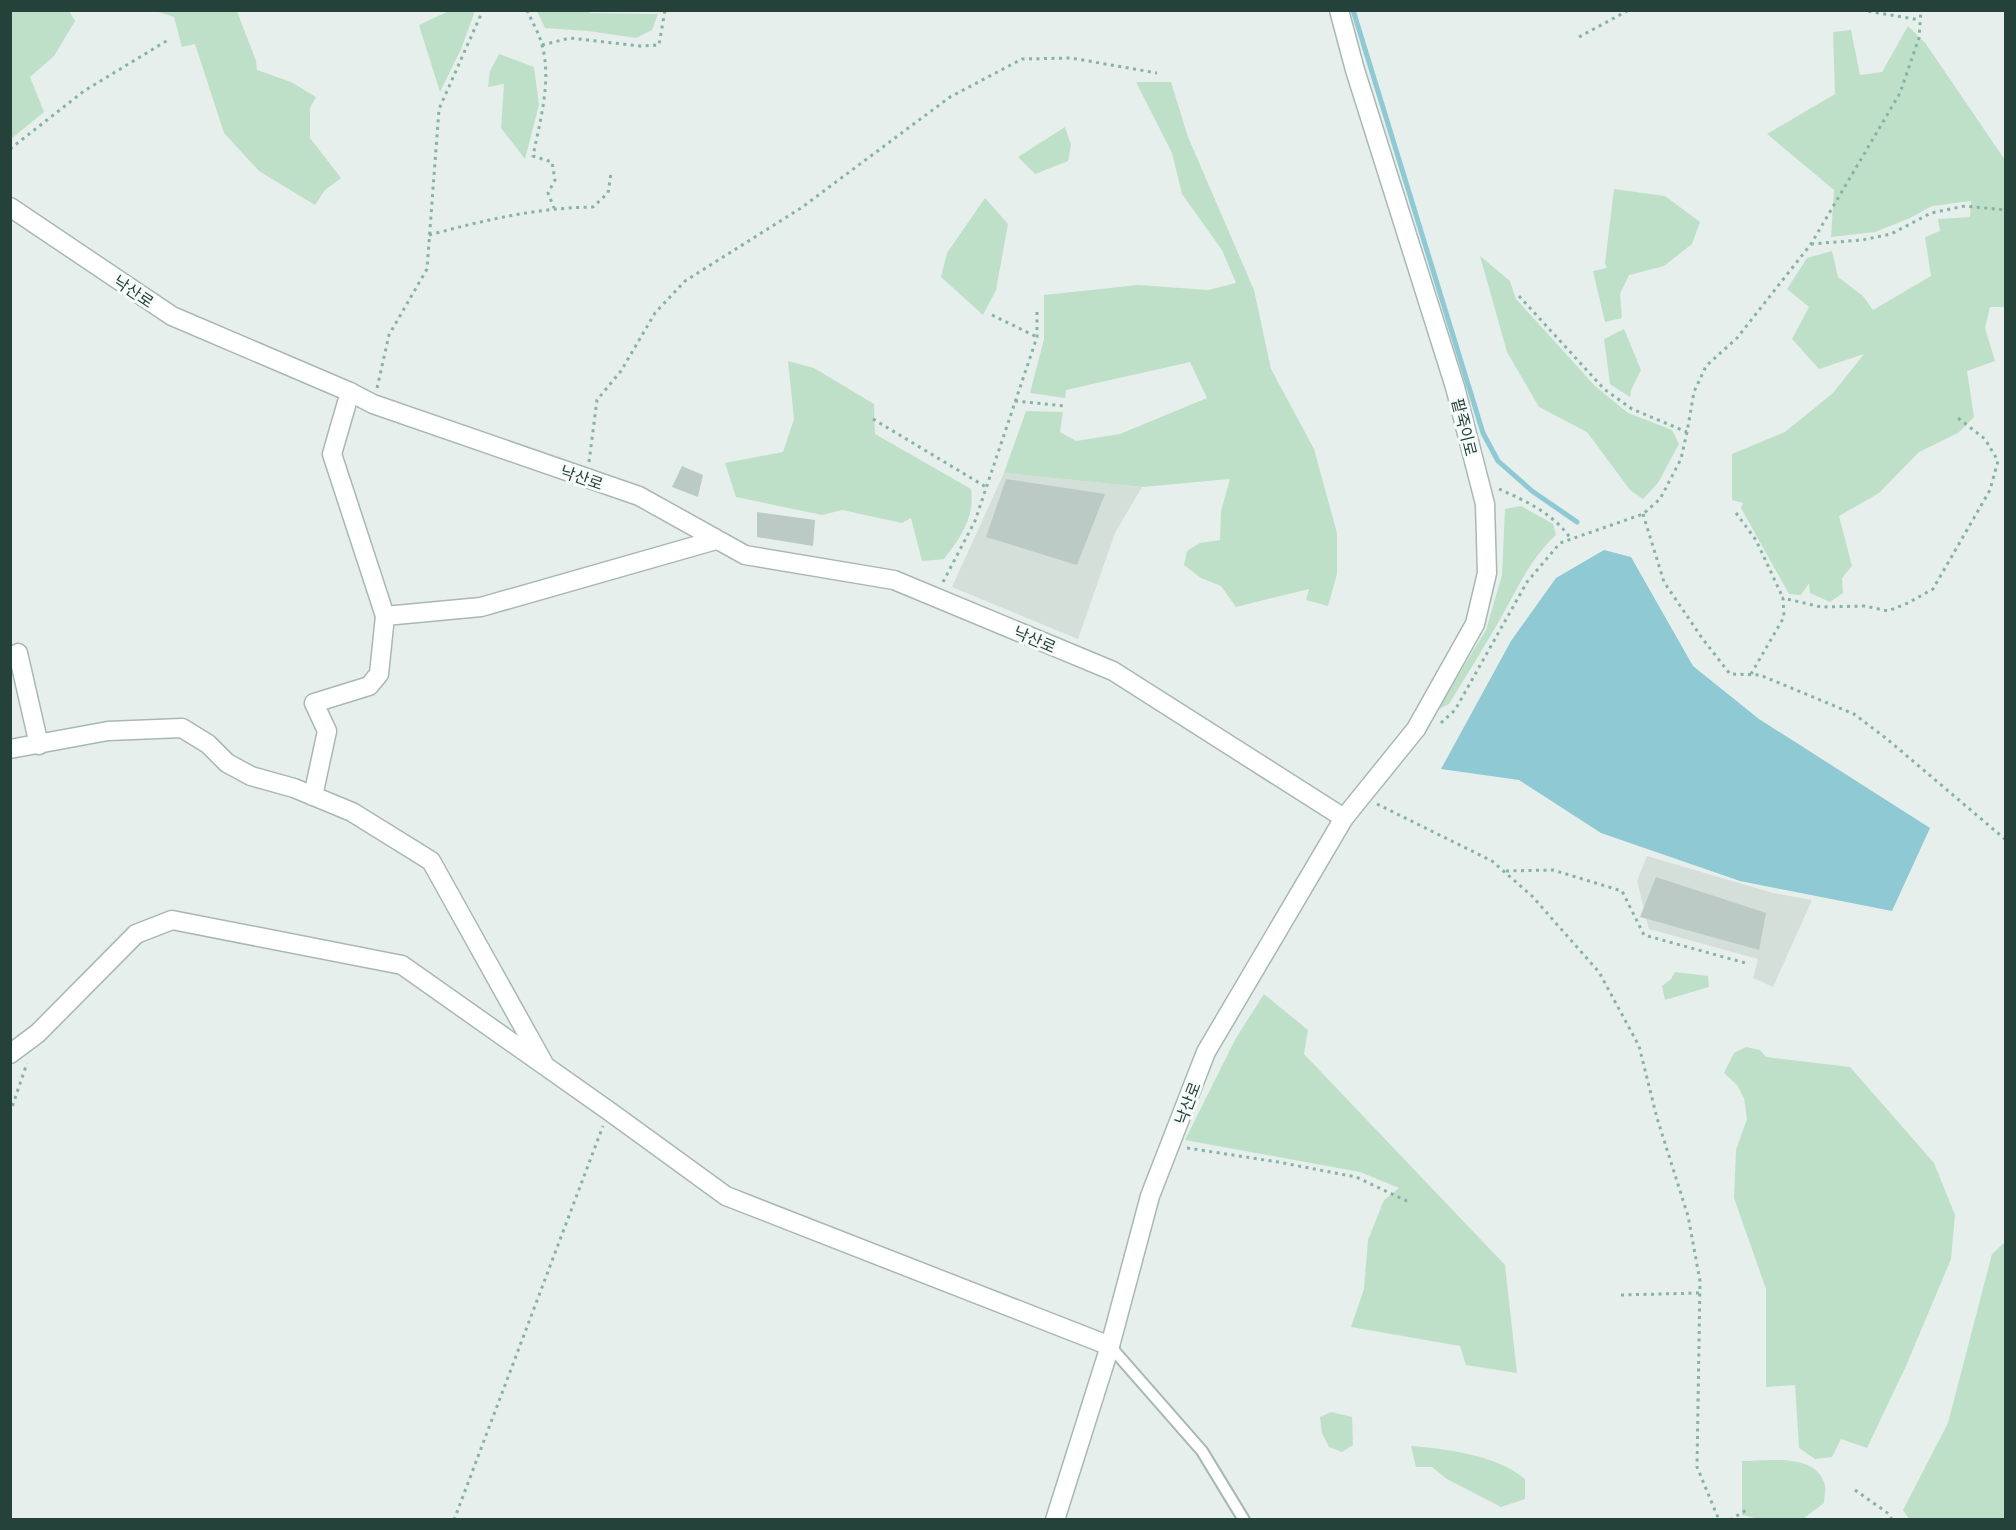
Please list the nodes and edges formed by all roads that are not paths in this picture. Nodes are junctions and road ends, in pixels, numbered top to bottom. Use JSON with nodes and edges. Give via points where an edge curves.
{"nodes":[{"id":1,"x":1339,"y":10,"type":"edge"},
{"id":2,"x":10,"y":207,"type":"edge"},
{"id":3,"x":350,"y":392,"type":"junction"},
{"id":4,"x":716,"y":540,"type":"junction"},
{"id":5,"x":385,"y":616,"type":"junction"},
{"id":6,"x":18,"y":652,"type":"dead end"},
{"id":7,"x":39,"y":745,"type":"junction"},
{"id":8,"x":10,"y":749,"type":"edge"},
{"id":9,"x":314,"y":796,"type":"junction"},
{"id":10,"x":1344,"y":818,"type":"junction"},
{"id":11,"x":10,"y":1053,"type":"edge"},
{"id":12,"x":546,"y":1067,"type":"junction"},
{"id":13,"x":1110,"y":1346,"type":"junction"},
{"id":14,"x":1055,"y":1520,"type":"edge"},
{"id":15,"x":1244,"y":1520,"type":"edge"}],
"edges":[{"from":1,"to":10,"type":"street","name":"팥죽이로","via":[[1455,387],[1485,504],[1487,573],[1475,624],[1416,729]]},
{"from":2,"to":3,"type":"street","name":"낙산로","via":[[172,316]]},
{"from":3,"to":4,"type":"street","name":"낙산로","via":[[373,404],[639,496]]},
{"from":3,"to":5,"type":"street","via":[[332,454]]},
{"from":4,"to":5,"type":"street","via":[[481,607]]},
{"from":4,"to":10,"type":"street","name":"낙산로","via":[[745,555],[894,580],[1113,671]]},
{"from":5,"to":9,"type":"street","via":[[379,674],[369,686],[314,703],[327,731]]},
{"from":6,"to":7,"type":"street"},
{"from":7,"to":8,"type":"street"},
{"from":7,"to":9,"type":"street","via":[[108,731],[182,728],[208,744],[227,764]]},
{"from":9,"to":12,"type":"street","via":[[352,812],[431,861]]},
{"from":10,"to":13,"type":"street","name":"낙산로","via":[[1206,1052],[1150,1196]]},
{"from":11,"to":12,"type":"street","via":[[38,1033],[136,934],[172,920],[402,965]]},
{"from":12,"to":13,"type":"street","via":[[726,1196]]},
{"from":13,"to":14,"type":"street","name":"낙산로"},
{"from":13,"to":15,"type":"lane","via":[[1202,1451]]}]}
